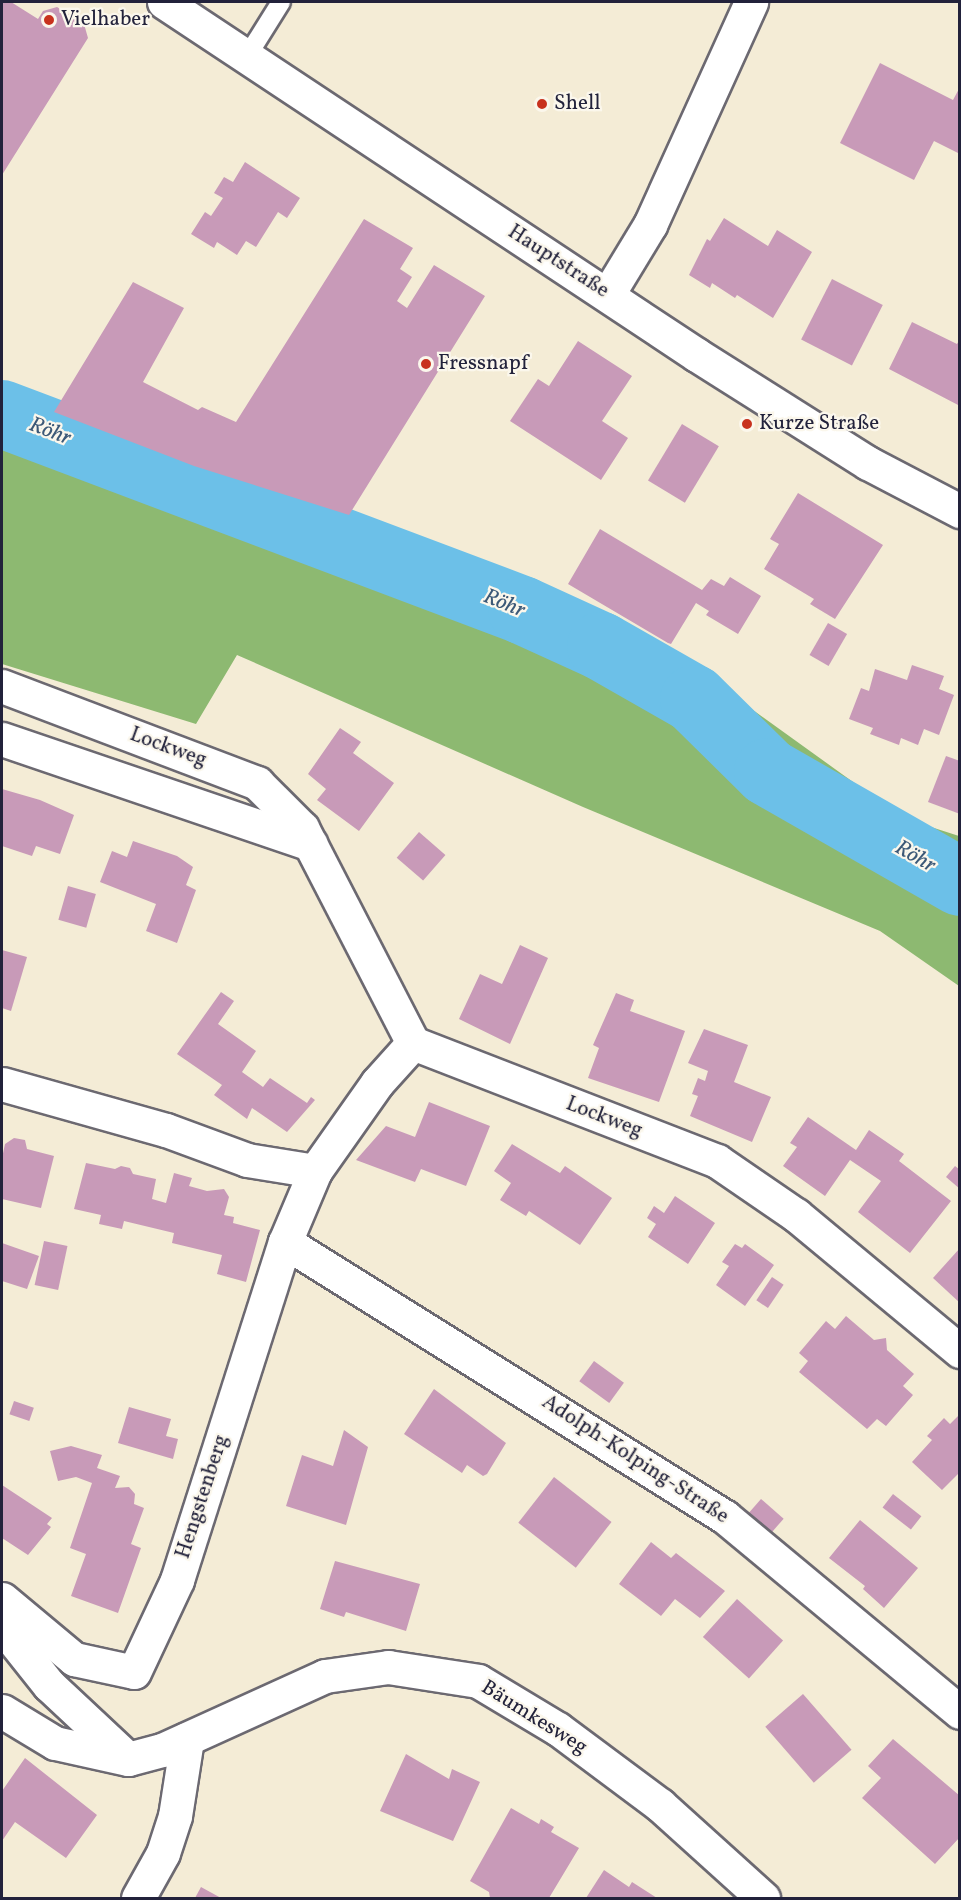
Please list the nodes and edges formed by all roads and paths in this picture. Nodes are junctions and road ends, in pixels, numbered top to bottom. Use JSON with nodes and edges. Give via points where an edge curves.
{"nodes":[{"id":1,"x":164,"y":2,"type":"edge"},
{"id":2,"x":281,"y":2,"type":"edge"},
{"id":3,"x":751,"y":2,"type":"edge"},
{"id":4,"x":246,"y":58,"type":"junction"},
{"id":5,"x":608,"y":294,"type":"junction"},
{"id":6,"x":960,"y":511,"type":"edge"},
{"id":7,"x":2,"y":686,"type":"edge"},
{"id":8,"x":2,"y":739,"type":"edge"},
{"id":9,"x":311,"y":844,"type":"junction"},
{"id":10,"x":413,"y":1043,"type":"junction"},
{"id":11,"x":2,"y":1084,"type":"edge"},
{"id":12,"x":315,"y":1170,"type":"junction"},
{"id":13,"x":285,"y":1242,"type":"junction"},
{"id":14,"x":960,"y":1351,"type":"edge"},
{"id":15,"x":2,"y":1599,"type":"edge"},
{"id":16,"x":2,"y":1626,"type":"edge"},
{"id":17,"x":2,"y":1711,"type":"edge"},
{"id":18,"x":960,"y":1712,"type":"edge"},
{"id":19,"x":187,"y":1739,"type":"junction"},
{"id":20,"x":128,"y":1759,"type":"junction"},
{"id":21,"x":746,"y":1893,"type":"edge"},
{"id":22,"x":138,"y":1899,"type":"edge"}],
"edges":[{"from":1,"to":4,"type":"street","name":"Hauptstraße"},
{"from":2,"to":4,"type":"lane"},
{"from":3,"to":5,"type":"street","via":[[650,225]]},
{"from":4,"to":5,"type":"street","name":"Hauptstraße"},
{"from":5,"to":6,"type":"street","name":"Hauptstraße","via":[[868,463]]},
{"from":7,"to":9,"type":"street","name":"Lockweg","via":[[257,783],[283,806]]},
{"from":8,"to":9,"type":"street","name":"Lockweg"},
{"from":9,"to":10,"type":"street","name":"Lockweg"},
{"from":10,"to":12,"type":"street","name":"Hengstenberg","via":[[377,1083]]},
{"from":10,"to":14,"type":"street","name":"Lockweg","via":[[717,1161],[795,1215]]},
{"from":11,"to":12,"type":"street","via":[[166,1130],[247,1160]]},
{"from":12,"to":13,"type":"street","name":"Hengstenberg"},
{"from":13,"to":15,"type":"street","name":"Hengstenberg","via":[[177,1580],[134,1672],[74,1659]]},
{"from":13,"to":18,"type":"street","name":"Adolph-Kolping-Straße","via":[[725,1517]]},
{"from":16,"to":20,"type":"street","via":[[49,1685]]},
{"from":17,"to":20,"type":"street","via":[[54,1743]]},
{"from":19,"to":20,"type":"street","name":"Bäumkesweg"},
{"from":19,"to":21,"type":"street","name":"Bäumkesweg","via":[[326,1676],[388,1667],[478,1681],[558,1729],[650,1798]]},
{"from":19,"to":22,"type":"street","via":[[175,1816],[163,1852]]}]}
